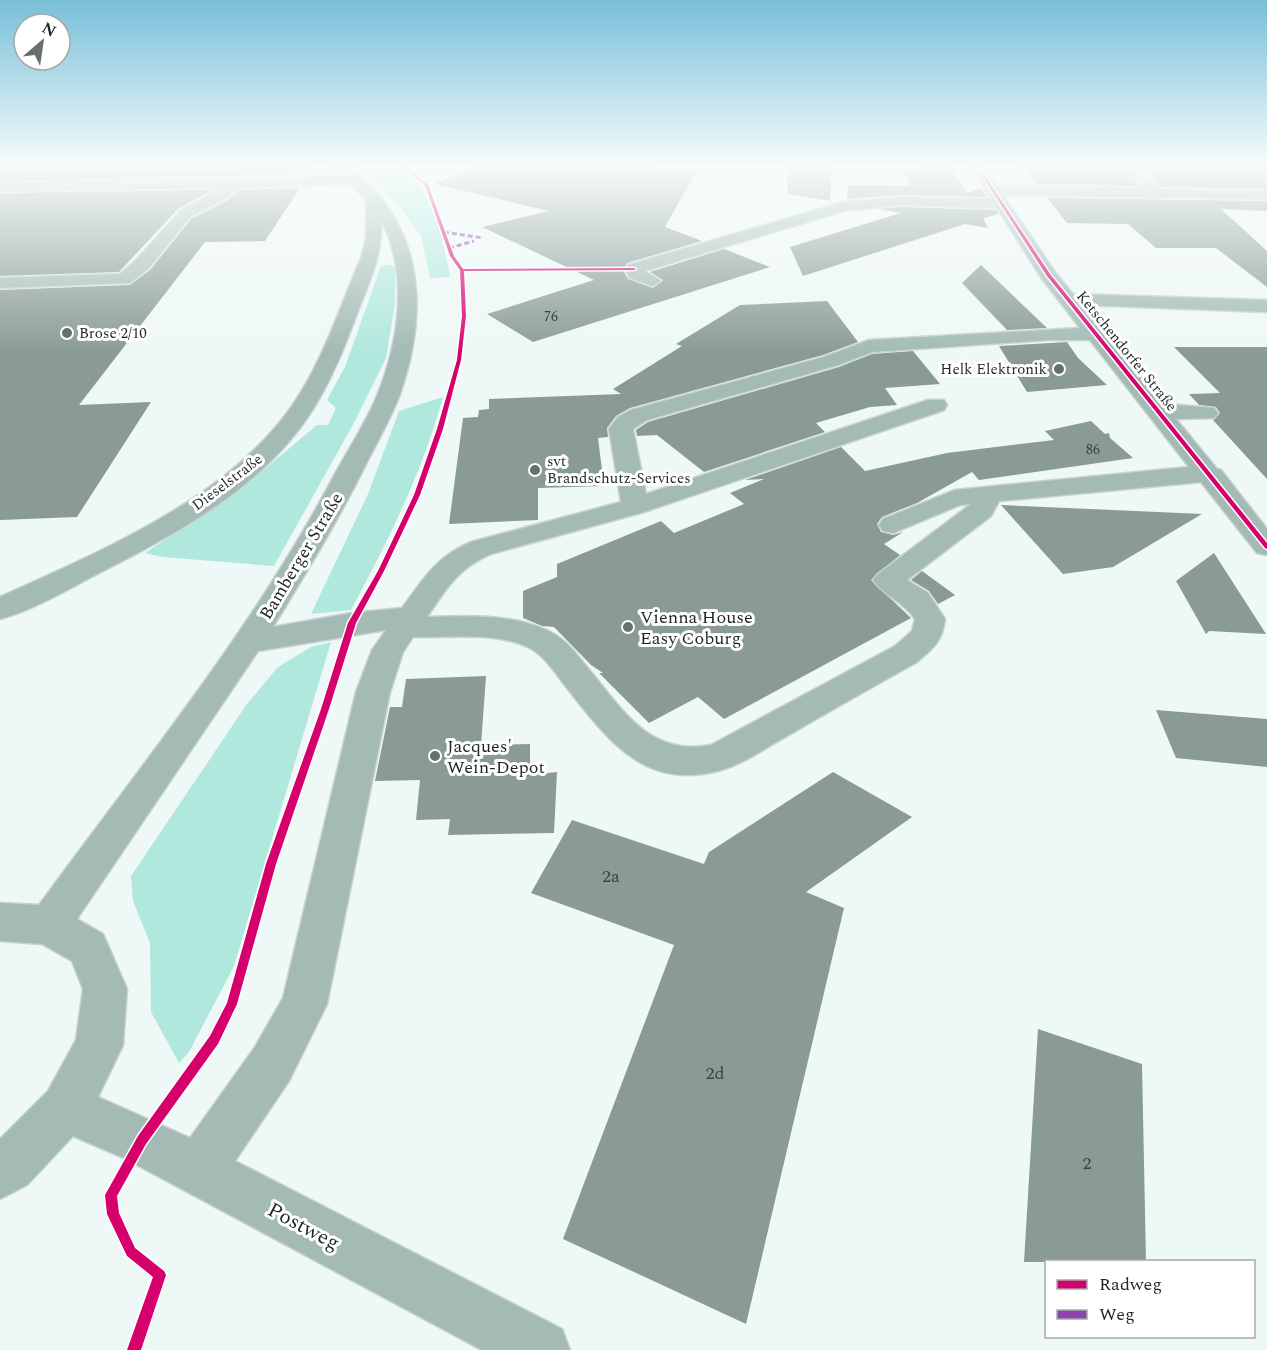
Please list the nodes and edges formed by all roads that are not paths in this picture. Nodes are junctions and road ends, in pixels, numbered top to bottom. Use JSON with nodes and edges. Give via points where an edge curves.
{"nodes":[{"id":1,"x":173,"y":228,"type":"edge"},
{"id":2,"x":372,"y":228,"type":"edge"},
{"id":3,"x":396,"y":228,"type":"edge"},
{"id":4,"x":768,"y":228,"type":"edge"},
{"id":5,"x":1018,"y":228,"type":"edge"},
{"id":6,"x":652,"y":281,"type":"dead end"},
{"id":7,"x":0,"y":283,"type":"edge"},
{"id":8,"x":1067,"y":299,"type":"junction"},
{"id":9,"x":1241,"y":305,"type":"junction"},
{"id":10,"x":1267,"y":306,"type":"edge"},
{"id":11,"x":1261,"y":326,"type":"dead end"},
{"id":12,"x":1096,"y":334,"type":"junction"},
{"id":13,"x":936,"y":405,"type":"dead end"},
{"id":14,"x":1159,"y":411,"type":"junction"},
{"id":15,"x":1206,"y":412,"type":"dead end"},
{"id":16,"x":1212,"y":475,"type":"junction"},
{"id":17,"x":988,"y":495,"type":"junction"},
{"id":18,"x":635,"y":506,"type":"junction"},
{"id":19,"x":893,"y":525,"type":"dead end"},
{"id":20,"x":1267,"y":547,"type":"edge"},
{"id":21,"x":0,"y":609,"type":"edge"},
{"id":22,"x":407,"y":622,"type":"junction"},
{"id":23,"x":248,"y":642,"type":"junction"},
{"id":24,"x":0,"y":922,"type":"edge"},
{"id":25,"x":49,"y":925,"type":"junction"},
{"id":26,"x":65,"y":1108,"type":"junction"},
{"id":27,"x":198,"y":1170,"type":"junction"},
{"id":28,"x":0,"y":1173,"type":"edge"},
{"id":29,"x":541,"y":1350,"type":"edge"}],
"edges":[{"from":1,"to":7,"type":"street","via":[[137,271],[124,279]]},
{"from":2,"to":21,"type":"street","name":"Dieselstraße","via":[[370,258],[322,372],[282,436],[252,467],[184,514],[100,562]]},
{"from":3,"to":23,"type":"street","name":"Bamberger Straße","via":[[407,272],[405,320],[396,372],[384,405],[319,531]]},
{"from":4,"to":6,"type":"street","via":[[634,269],[636,274]]},
{"from":5,"to":8,"type":"street","name":"Ketschendorfer Straße"},
{"from":8,"to":9,"type":"street"},
{"from":8,"to":12,"type":"street","name":"Ketschendorfer Straße"},
{"from":9,"to":10,"type":"street"},
{"from":9,"to":11,"type":"street"},
{"from":12,"to":14,"type":"street","name":"Ketschendorfer Straße"},
{"from":12,"to":18,"type":"street","via":[[869,346],[831,361],[639,415],[621,429]]},
{"from":13,"to":18,"type":"street"},
{"from":14,"to":15,"type":"street"},
{"from":14,"to":16,"type":"street","name":"Ketschendorfer Straße"},
{"from":16,"to":17,"type":"street","via":[[1186,474]]},
{"from":16,"to":20,"type":"street","name":"Ketschendorfer Straße"},
{"from":17,"to":19,"type":"street","via":[[955,498]]},
{"from":17,"to":22,"type":"street","via":[[982,510],[888,580],[917,600],[930,620],[927,635],[906,654],[719,757],[702,762],[688,763],[642,751],[566,662],[542,640],[509,630]]},
{"from":18,"to":22,"type":"street","via":[[459,557]]},
{"from":22,"to":23,"type":"street","via":[[352,623]]},
{"from":22,"to":27,"type":"street","via":[[388,650],[373,692],[303,1005],[272,1065]]},
{"from":23,"to":25,"type":"street","name":"Bamberger Straße"},
{"from":24,"to":25,"type":"street"},
{"from":25,"to":26,"type":"street","via":[[88,948],[105,989],[99,1045]]},
{"from":26,"to":27,"type":"street","name":"Postweg","via":[[141,1140]]},
{"from":26,"to":28,"type":"street"},
{"from":27,"to":29,"type":"street","name":"Postweg"}]}
